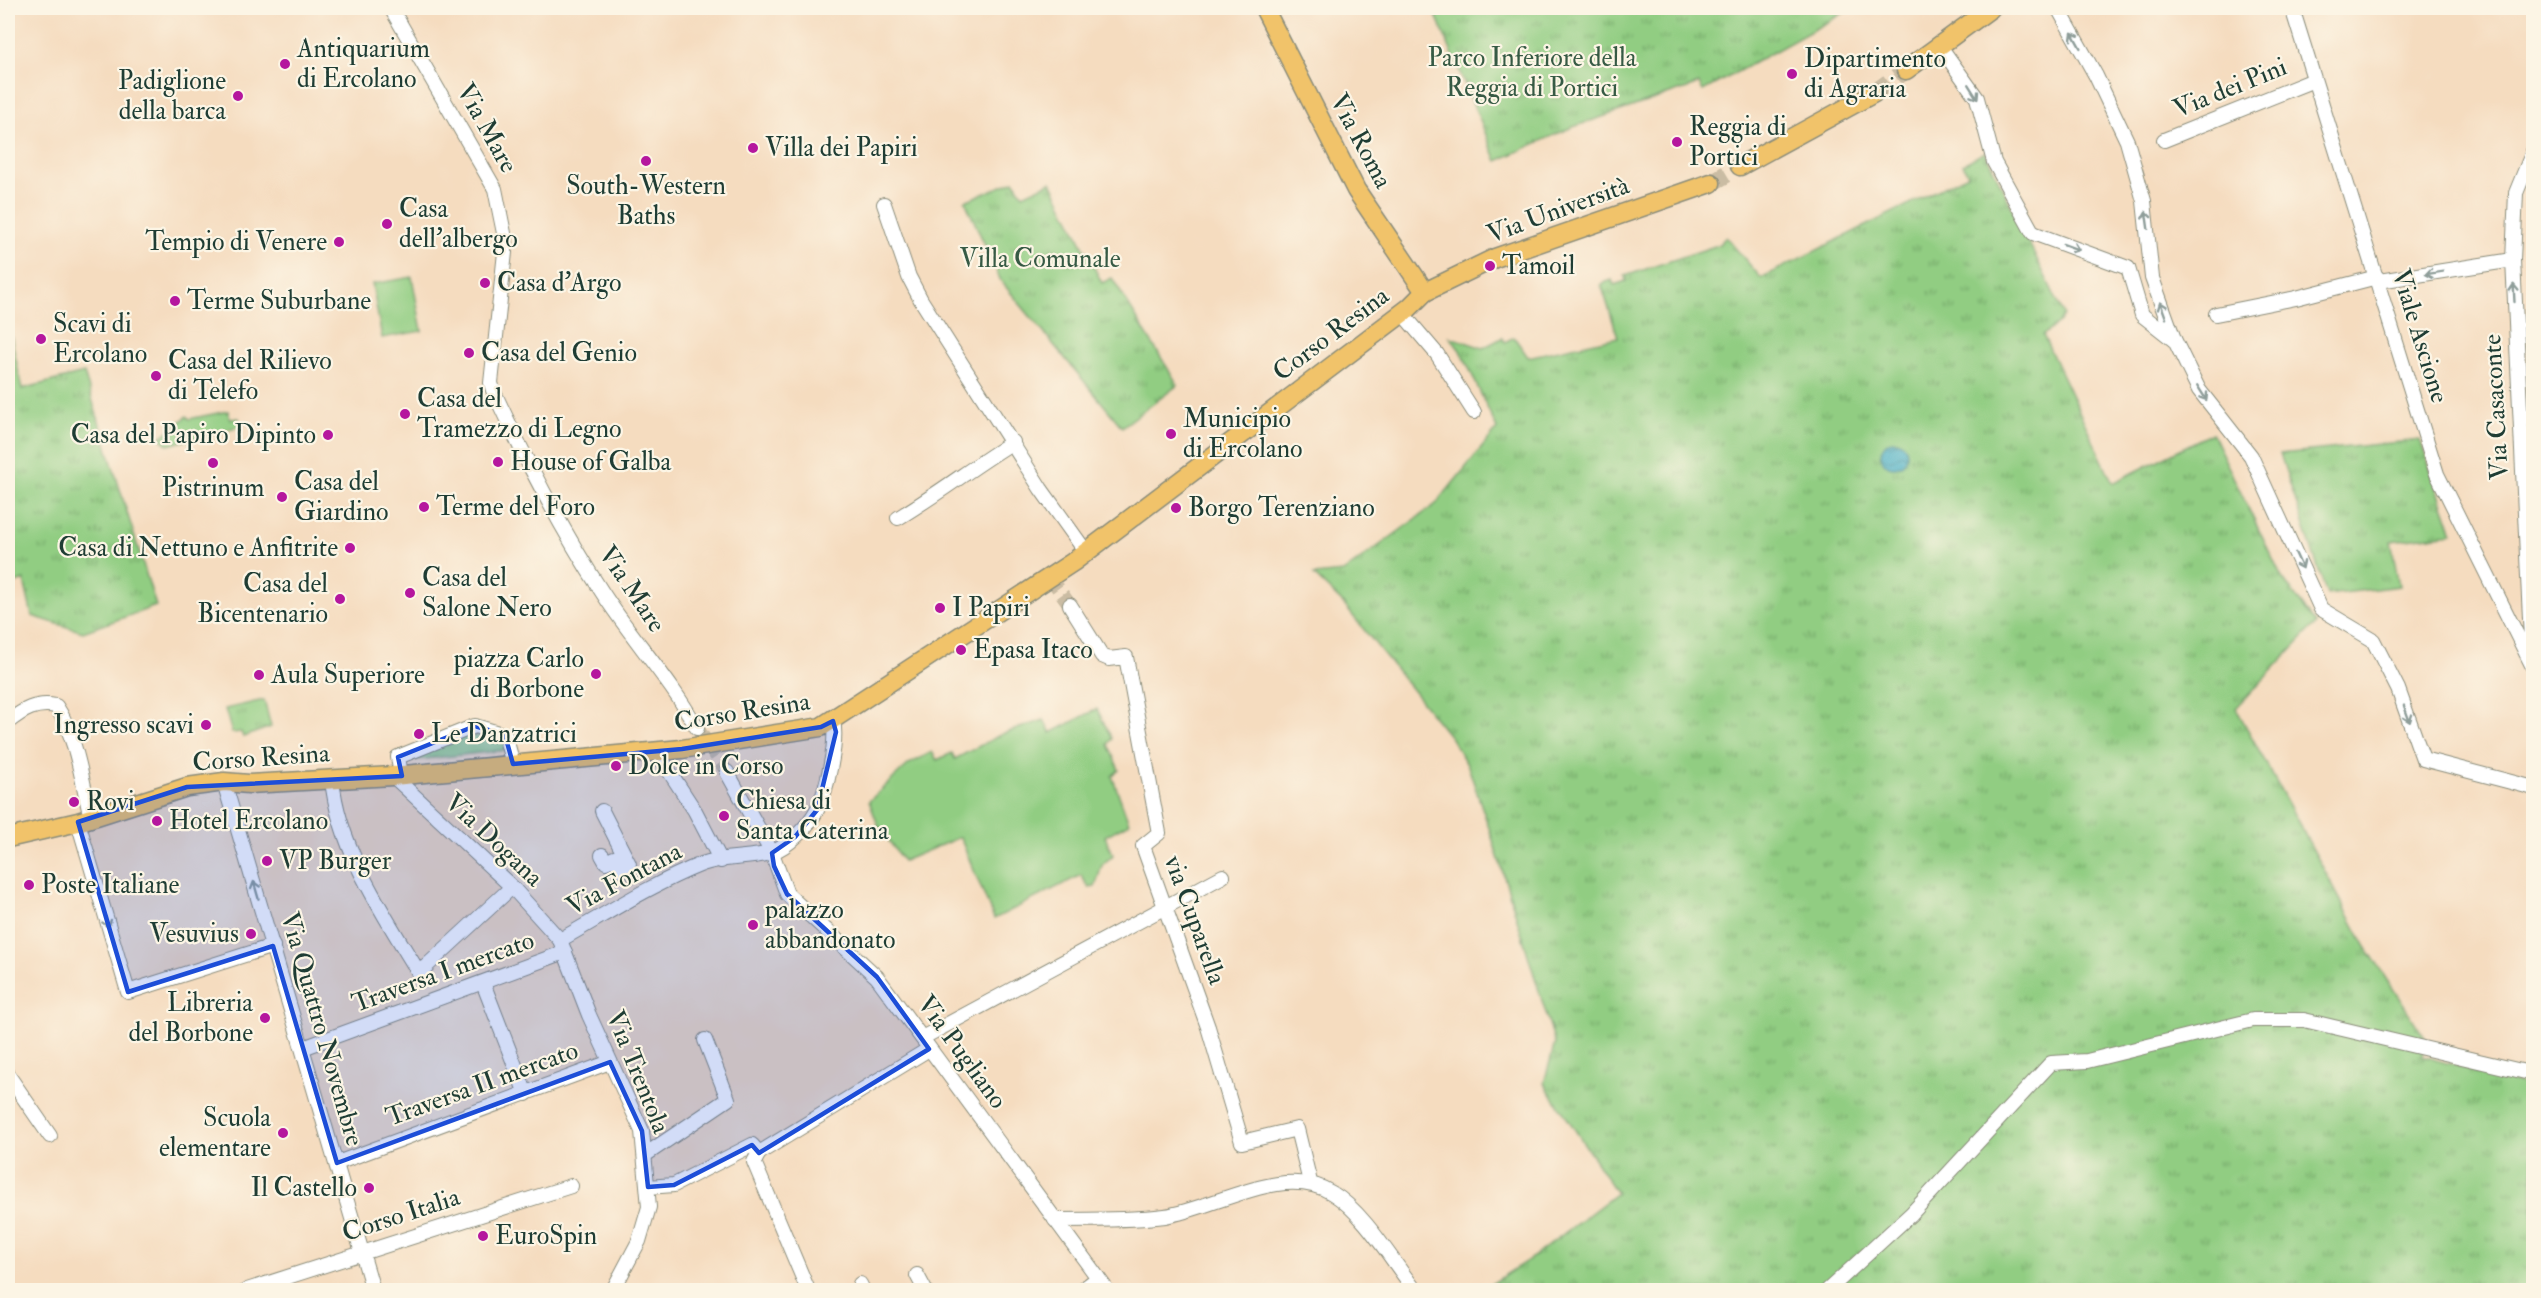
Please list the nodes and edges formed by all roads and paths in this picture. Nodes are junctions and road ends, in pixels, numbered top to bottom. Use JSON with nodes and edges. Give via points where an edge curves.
{"nodes":[{"id":1,"x":391,"y":8,"type":"edge"},
{"id":2,"x":1264,"y":8,"type":"edge"},
{"id":3,"x":1991,"y":8,"type":"edge"},
{"id":4,"x":2058,"y":8,"type":"edge"},
{"id":5,"x":2292,"y":8,"type":"edge"},
{"id":6,"x":1939,"y":45,"type":"junction"},
{"id":7,"x":1906,"y":70,"type":"tunnel mouth"},
{"id":8,"x":2314,"y":80,"type":"junction"},
{"id":9,"x":1874,"y":93,"type":"tunnel mouth"},
{"id":10,"x":2164,"y":140,"type":"dead end"},
{"id":11,"x":2534,"y":148,"type":"edge"},
{"id":12,"x":1740,"y":166,"type":"tunnel mouth"},
{"id":13,"x":1711,"y":183,"type":"tunnel mouth"},
{"id":14,"x":884,"y":204,"type":"dead end"},
{"id":15,"x":2513,"y":260,"type":"junction"},
{"id":16,"x":2378,"y":279,"type":"junction"},
{"id":17,"x":1425,"y":292,"type":"junction"},
{"id":18,"x":1402,"y":313,"type":"junction"},
{"id":19,"x":2216,"y":314,"type":"dead end"},
{"id":20,"x":2175,"y":341,"type":"junction"},
{"id":21,"x":1474,"y":412,"type":"dead end"},
{"id":22,"x":1013,"y":442,"type":"junction"},
{"id":23,"x":2528,"y":468,"type":"edge"},
{"id":24,"x":898,"y":518,"type":"dead end"},
{"id":25,"x":1086,"y":552,"type":"junction"},
{"id":26,"x":1070,"y":605,"type":"tunnel mouth"},
{"id":27,"x":2533,"y":668,"type":"edge"},
{"id":28,"x":833,"y":721,"type":"junction"},
{"id":29,"x":8,"y":722,"type":"edge"},
{"id":30,"x":697,"y":728,"type":"tunnel mouth"},
{"id":31,"x":656,"y":751,"type":"junction"},
{"id":32,"x":513,"y":764,"type":"junction"},
{"id":33,"x":727,"y":772,"type":"tunnel mouth"},
{"id":34,"x":397,"y":776,"type":"junction"},
{"id":35,"x":332,"y":779,"type":"junction"},
{"id":36,"x":224,"y":782,"type":"junction"},
{"id":37,"x":2534,"y":788,"type":"edge"},
{"id":38,"x":602,"y":812,"type":"dead end"},
{"id":39,"x":84,"y":820,"type":"junction"},
{"id":40,"x":8,"y":838,"type":"edge"},
{"id":41,"x":772,"y":853,"type":"junction"},
{"id":42,"x":602,"y":855,"type":"dead end"},
{"id":43,"x":721,"y":861,"type":"junction"},
{"id":44,"x":1223,"y":876,"type":"dead end"},
{"id":45,"x":512,"y":887,"type":"junction"},
{"id":46,"x":1164,"y":908,"type":"junction"},
{"id":47,"x":273,"y":946,"type":"junction"},
{"id":48,"x":562,"y":946,"type":"junction"},
{"id":49,"x":483,"y":982,"type":"junction"},
{"id":50,"x":705,"y":1040,"type":"dead end"},
{"id":51,"x":926,"y":1043,"type":"junction"},
{"id":52,"x":303,"y":1048,"type":"junction"},
{"id":53,"x":610,"y":1062,"type":"junction"},
{"id":54,"x":2534,"y":1074,"type":"edge"},
{"id":55,"x":8,"y":1075,"type":"edge"},
{"id":56,"x":526,"y":1094,"type":"junction"},
{"id":57,"x":50,"y":1136,"type":"dead end"},
{"id":58,"x":759,"y":1153,"type":"junction"},
{"id":59,"x":645,"y":1155,"type":"junction"},
{"id":60,"x":337,"y":1163,"type":"junction"},
{"id":61,"x":1310,"y":1182,"type":"junction"},
{"id":62,"x":571,"y":1185,"type":"dead end"},
{"id":63,"x":648,"y":1187,"type":"junction"},
{"id":64,"x":1055,"y":1220,"type":"junction"},
{"id":65,"x":362,"y":1253,"type":"junction"},
{"id":66,"x":917,"y":1275,"type":"dead end"},
{"id":67,"x":1098,"y":1278,"type":"junction"},
{"id":68,"x":247,"y":1290,"type":"edge"},
{"id":69,"x":373,"y":1290,"type":"edge"},
{"id":70,"x":613,"y":1290,"type":"edge"},
{"id":71,"x":808,"y":1290,"type":"edge"},
{"id":72,"x":925,"y":1290,"type":"edge"},
{"id":73,"x":1082,"y":1290,"type":"edge"},
{"id":74,"x":1107,"y":1290,"type":"edge"},
{"id":75,"x":1415,"y":1290,"type":"edge"},
{"id":76,"x":1828,"y":1290,"type":"edge"}],
"edges":[{"from":1,"to":30,"type":"street","name":"Via Mare","via":[[495,189],[506,243],[493,390],[601,590],[680,697]]},
{"from":2,"to":17,"type":"main road","name":"Via Roma","via":[[1356,190]]},
{"from":3,"to":6,"type":"main road"},
{"from":20,"to":4,"type":"street","one_way":true,"via":[[2152,278],[2144,201],[2127,141]]},
{"from":5,"to":8,"type":"street","name":"Viale Ascione"},
{"from":6,"to":7,"type":"main road"},
{"from":6,"to":20,"type":"street","one_way":true,"via":[[1977,98],[1994,162],[2033,233],[2128,268],[2142,315]]},
{"from":8,"to":10,"type":"street","name":"Via dei Pini"},
{"from":8,"to":16,"type":"street","name":"Viale Ascione"},
{"from":9,"to":12,"type":"main road"},
{"from":11,"to":15,"type":"street","name":"Via Casaconte","via":[[2516,193]]},
{"from":13,"to":17,"type":"main road","name":"Via Università","via":[[1495,258]]},
{"from":14,"to":22,"type":"street","via":[[921,300]]},
{"from":15,"to":16,"type":"street","one_way":true},
{"from":23,"to":15,"type":"street","name":"Via Casaconte","one_way":true},
{"from":16,"to":19,"type":"street"},
{"from":16,"to":27,"type":"street","name":"Viale Ascione","via":[[2437,474]]},
{"from":17,"to":18,"type":"main road","name":"Corso Resina"},
{"from":18,"to":21,"type":"street","via":[[1437,354]]},
{"from":18,"to":25,"type":"main road","name":"Corso Resina"},
{"from":20,"to":37,"type":"street","one_way":true,"via":[[2199,390],[2251,456],[2321,609],[2373,640],[2398,689],[2423,759]]},
{"from":22,"to":24,"type":"street"},
{"from":22,"to":25,"type":"street"},
{"from":23,"to":27,"type":"street","name":"Via Casaconte"},
{"from":25,"to":28,"type":"main road","name":"Corso Resina"},
{"from":26,"to":46,"type":"street","name":"via Cuparella","via":[[1102,656],[1126,657],[1159,833],[1143,846]]},
{"from":28,"to":31,"type":"main road","name":"Corso Resina","via":[[820,727]]},
{"from":28,"to":41,"type":"street","name":"Via Fontana","via":[[836,732],[817,810],[795,837]]},
{"from":29,"to":39,"type":"street","via":[[23,710],[44,703],[56,706],[74,751]]},
{"from":31,"to":32,"type":"main road","name":"Corso Resina"},
{"from":31,"to":43,"type":"street"},
{"from":32,"to":34,"type":"main road","name":"Corso Resina"},
{"from":32,"to":34,"type":"street","via":[[505,735],[475,726],[398,757]]},
{"from":33,"to":41,"type":"street","name":"Via Pugliano"},
{"from":34,"to":35,"type":"main road","name":"Corso Resina"},
{"from":34,"to":45,"type":"street","name":"Via Dogana"},
{"from":35,"to":36,"type":"main road","name":"Corso Resina"},
{"from":35,"to":45,"type":"street","via":[[334,807],[342,830],[385,917],[419,973]]},
{"from":36,"to":39,"type":"main road","name":"Corso Resina","via":[[187,787]]},
{"from":47,"to":36,"type":"street","name":"Via Quattro Novembre","one_way":true},
{"from":38,"to":42,"type":"street","via":[[628,868],[621,869],[614,858],[606,862]]},
{"from":39,"to":40,"type":"main road","name":"Corso Resina"},
{"from":39,"to":47,"type":"street","one_way":true,"via":[[128,992]]},
{"from":41,"to":43,"type":"street","name":"Via Fontana"},
{"from":41,"to":51,"type":"street","name":"Via Pugliano","via":[[787,894],[877,978]]},
{"from":43,"to":48,"type":"street","name":"Via Fontana","via":[[705,863],[639,891]]},
{"from":44,"to":46,"type":"street"},
{"from":45,"to":48,"type":"street","name":"Via Dogana"},
{"from":46,"to":51,"type":"street"},
{"from":46,"to":61,"type":"street","name":"via Cuparella","via":[[1208,1027],[1242,1142],[1297,1129]]},
{"from":47,"to":52,"type":"street","name":"Via Quattro Novembre"},
{"from":48,"to":49,"type":"street","name":"Traversa I mercato"},
{"from":48,"to":53,"type":"street","name":"Via Trentola"},
{"from":49,"to":52,"type":"street","name":"Traversa I mercato"},
{"from":49,"to":56,"type":"street"},
{"from":50,"to":59,"type":"street","via":[[728,1099]]},
{"from":51,"to":58,"type":"street"},
{"from":51,"to":64,"type":"street","name":"Via Pugliano"},
{"from":52,"to":60,"type":"street","name":"Via Quattro Novembre"},
{"from":53,"to":56,"type":"street","name":"Traversa II mercato"},
{"from":53,"to":59,"type":"street","name":"Via Trentola","via":[[642,1131]]},
{"from":54,"to":76,"type":"street","via":[[2304,1020],[2253,1020],[2087,1061],[2051,1063],[1911,1214]]},
{"from":55,"to":57,"type":"street"},
{"from":56,"to":60,"type":"street","name":"Traversa II mercato"},
{"from":58,"to":63,"type":"street","via":[[752,1145],[674,1185]]},
{"from":58,"to":71,"type":"street","via":[[754,1162]]},
{"from":59,"to":63,"type":"street","name":"Via Trentola"},
{"from":60,"to":65,"type":"street","name":"Via Quattro Novembre"},
{"from":61,"to":64,"type":"street","via":[[1278,1184],[1166,1216]]},
{"from":61,"to":75,"type":"street","via":[[1333,1193],[1355,1213]]},
{"from":62,"to":65,"type":"street","name":"Corso Italia"},
{"from":63,"to":70,"type":"street","name":"Via Trentola","via":[[649,1207],[639,1241]]},
{"from":64,"to":67,"type":"street","name":"Via Pugliano"},
{"from":65,"to":68,"type":"street","name":"Corso Italia"},
{"from":65,"to":69,"type":"street","name":"Via Quattro Novembre"},
{"from":66,"to":72,"type":"street"},
{"from":67,"to":73,"type":"street"},
{"from":67,"to":74,"type":"street","name":"Via Pugliano"}]}
